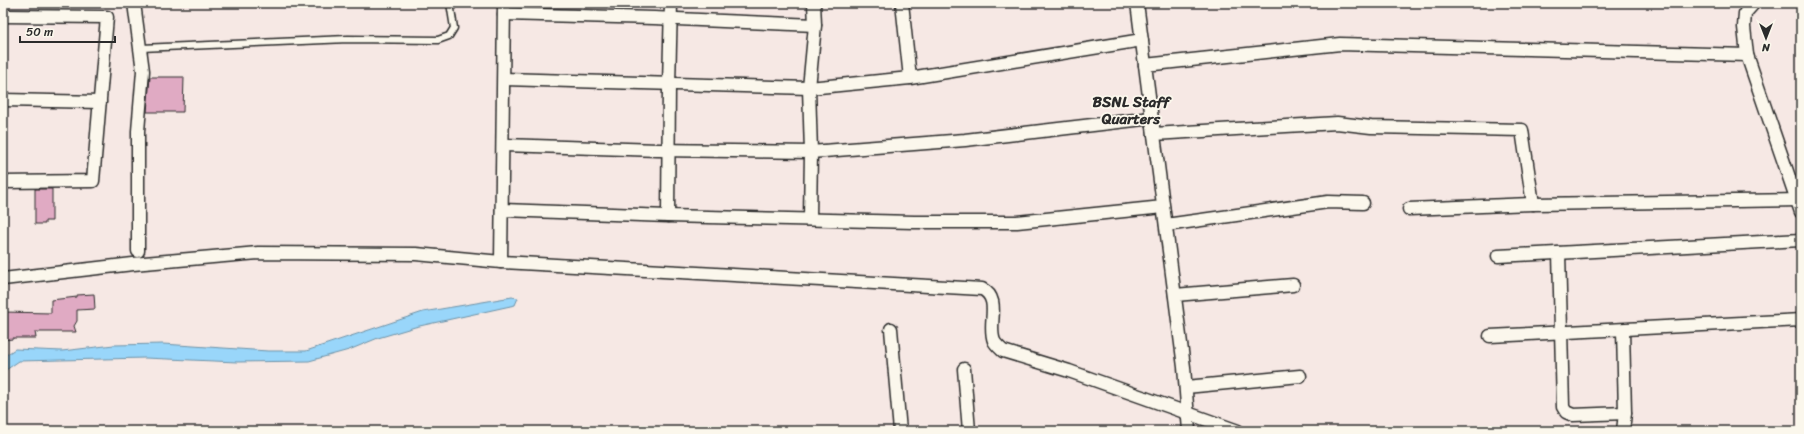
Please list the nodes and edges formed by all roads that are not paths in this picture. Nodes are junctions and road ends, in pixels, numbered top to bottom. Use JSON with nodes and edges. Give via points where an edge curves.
{"nodes":[{"id":1,"x":134,"y":3,"type":"edge"},
{"id":2,"x":450,"y":3,"type":"edge"},
{"id":3,"x":671,"y":3,"type":"edge"},
{"id":4,"x":814,"y":3,"type":"edge"},
{"id":5,"x":902,"y":3,"type":"edge"},
{"id":6,"x":1137,"y":3,"type":"edge"},
{"id":7,"x":1754,"y":3,"type":"edge"},
{"id":8,"x":504,"y":9,"type":"edge"},
{"id":9,"x":3,"y":16,"type":"edge"},
{"id":10,"x":672,"y":19,"type":"junction"},
{"id":11,"x":815,"y":25,"type":"junction"},
{"id":12,"x":1142,"y":40,"type":"junction"},
{"id":13,"x":141,"y":48,"type":"junction"},
{"id":14,"x":1747,"y":55,"type":"junction"},
{"id":15,"x":1144,"y":64,"type":"junction"},
{"id":16,"x":910,"y":78,"type":"junction"},
{"id":17,"x":504,"y":79,"type":"junction"},
{"id":18,"x":668,"y":85,"type":"junction"},
{"id":19,"x":809,"y":88,"type":"junction"},
{"id":20,"x":3,"y":100,"type":"edge"},
{"id":21,"x":100,"y":102,"type":"junction"},
{"id":22,"x":1152,"y":118,"type":"junction"},
{"id":23,"x":1154,"y":134,"type":"junction"},
{"id":24,"x":503,"y":144,"type":"junction"},
{"id":25,"x":668,"y":151,"type":"junction"},
{"id":26,"x":811,"y":152,"type":"junction"},
{"id":27,"x":3,"y":182,"type":"edge"},
{"id":28,"x":1363,"y":203,"type":"dead end"},
{"id":29,"x":1533,"y":204,"type":"junction"},
{"id":30,"x":1799,"y":206,"type":"edge"},
{"id":31,"x":1163,"y":207,"type":"junction"},
{"id":32,"x":1409,"y":209,"type":"dead end"},
{"id":33,"x":502,"y":210,"type":"junction"},
{"id":34,"x":668,"y":216,"type":"junction"},
{"id":35,"x":810,"y":219,"type":"junction"},
{"id":36,"x":1166,"y":225,"type":"junction"},
{"id":37,"x":1801,"y":240,"type":"edge"},
{"id":38,"x":138,"y":251,"type":"dead end"},
{"id":39,"x":1559,"y":253,"type":"junction"},
{"id":40,"x":1498,"y":256,"type":"dead end"},
{"id":41,"x":501,"y":262,"type":"junction"},
{"id":42,"x":3,"y":279,"type":"edge"},
{"id":43,"x":1293,"y":286,"type":"dead end"},
{"id":44,"x":1175,"y":295,"type":"junction"},
{"id":45,"x":1801,"y":320,"type":"edge"},
{"id":46,"x":891,"y":329,"type":"dead end"},
{"id":47,"x":1623,"y":330,"type":"junction"},
{"id":48,"x":1561,"y":334,"type":"junction"},
{"id":49,"x":1490,"y":336,"type":"dead end"},
{"id":50,"x":964,"y":370,"type":"dead end"},
{"id":51,"x":1300,"y":376,"type":"dead end"},
{"id":52,"x":1186,"y":387,"type":"junction"},
{"id":53,"x":1625,"y":413,"type":"junction"},
{"id":54,"x":1188,"y":414,"type":"junction"},
{"id":55,"x":900,"y":431,"type":"edge"},
{"id":56,"x":969,"y":431,"type":"edge"},
{"id":57,"x":1189,"y":431,"type":"edge"},
{"id":58,"x":1238,"y":431,"type":"edge"},
{"id":59,"x":1624,"y":431,"type":"edge"}],
"edges":[{"from":1,"to":13,"type":"street"},
{"from":2,"to":13,"type":"lane","via":[[454,28],[450,36],[438,40],[348,39]]},
{"from":3,"to":10,"type":"street"},
{"from":4,"to":11,"type":"street"},
{"from":5,"to":16,"type":"street"},
{"from":6,"to":12,"type":"street"},
{"from":7,"to":14,"type":"street","via":[[1745,13]]},
{"from":8,"to":10,"type":"street"},
{"from":8,"to":17,"type":"street"},
{"from":9,"to":21,"type":"street","via":[[107,17]]},
{"from":10,"to":11,"type":"street"},
{"from":10,"to":18,"type":"street"},
{"from":11,"to":19,"type":"street"},
{"from":12,"to":15,"type":"street"},
{"from":12,"to":16,"type":"street"},
{"from":13,"to":38,"type":"street","via":[[143,71],[138,131]]},
{"from":14,"to":15,"type":"street","via":[[1340,44]]},
{"from":14,"to":30,"type":"street"},
{"from":15,"to":22,"type":"street"},
{"from":16,"to":19,"type":"street"},
{"from":17,"to":18,"type":"street"},
{"from":17,"to":24,"type":"street"},
{"from":18,"to":19,"type":"street"},
{"from":18,"to":25,"type":"street"},
{"from":19,"to":26,"type":"street"},
{"from":20,"to":21,"type":"street"},
{"from":21,"to":27,"type":"street","via":[[93,181]]},
{"from":22,"to":23,"type":"street"},
{"from":22,"to":26,"type":"street","via":[[965,140]]},
{"from":23,"to":29,"type":"street","via":[[1337,123],[1370,127],[1522,130]]},
{"from":23,"to":31,"type":"street"},
{"from":24,"to":25,"type":"street"},
{"from":24,"to":33,"type":"street"},
{"from":25,"to":26,"type":"street"},
{"from":25,"to":34,"type":"street"},
{"from":26,"to":35,"type":"street"},
{"from":28,"to":36,"type":"street","via":[[1328,202]]},
{"from":29,"to":30,"type":"street"},
{"from":29,"to":32,"type":"street"},
{"from":31,"to":35,"type":"street","via":[[1018,222]]},
{"from":31,"to":36,"type":"street"},
{"from":33,"to":34,"type":"street"},
{"from":33,"to":41,"type":"street"},
{"from":34,"to":35,"type":"street"},
{"from":36,"to":44,"type":"street"},
{"from":37,"to":39,"type":"street"},
{"from":39,"to":40,"type":"street"},
{"from":39,"to":48,"type":"street"},
{"from":41,"to":42,"type":"street","via":[[416,254],[258,254],[133,264]]},
{"from":41,"to":54,"type":"street","via":[[982,289],[991,297],[992,330],[995,343],[1003,351],[1069,371]]},
{"from":43,"to":44,"type":"street"},
{"from":44,"to":52,"type":"street"},
{"from":45,"to":47,"type":"street"},
{"from":46,"to":55,"type":"street"},
{"from":47,"to":48,"type":"street"},
{"from":47,"to":53,"type":"street"},
{"from":48,"to":49,"type":"street"},
{"from":48,"to":53,"type":"street","via":[[1562,398],[1566,412],[1573,415]]},
{"from":50,"to":56,"type":"street"},
{"from":51,"to":52,"type":"street"},
{"from":52,"to":54,"type":"street"},
{"from":53,"to":59,"type":"street"},
{"from":54,"to":57,"type":"street"},
{"from":54,"to":58,"type":"street"}]}
